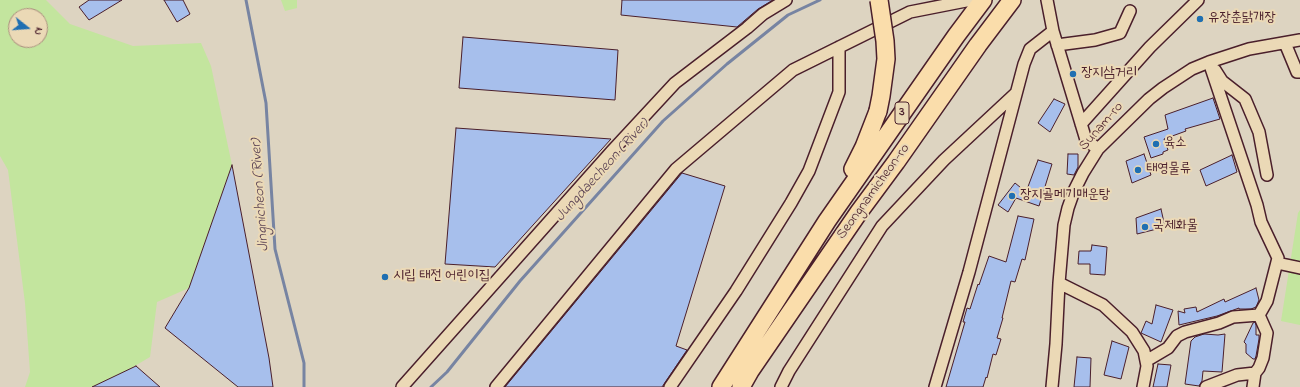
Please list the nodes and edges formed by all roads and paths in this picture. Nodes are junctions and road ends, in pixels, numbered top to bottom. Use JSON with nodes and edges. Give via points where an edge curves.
{"nodes":[{"id":1,"x":879,"y":0,"type":"edge"},
{"id":2,"x":971,"y":0,"type":"edge"},
{"id":3,"x":983,"y":0,"type":"edge"},
{"id":4,"x":1012,"y":0,"type":"edge"},
{"id":5,"x":1047,"y":0,"type":"edge"},
{"id":6,"x":1198,"y":0,"type":"edge"},
{"id":7,"x":785,"y":1,"type":"edge"},
{"id":8,"x":1130,"y":11,"type":"dead end"},
{"id":9,"x":1053,"y":31,"type":"junction"},
{"id":10,"x":1300,"y":40,"type":"edge"},
{"id":11,"x":1285,"y":43,"type":"junction"},
{"id":12,"x":1058,"y":45,"type":"junction"},
{"id":13,"x":839,"y":47,"type":"junction"},
{"id":14,"x":1209,"y":62,"type":"junction"},
{"id":15,"x":1300,"y":72,"type":"edge"},
{"id":16,"x":1016,"y":93,"type":"junction"},
{"id":17,"x":1081,"y":124,"type":"junction"},
{"id":18,"x":1098,"y":149,"type":"junction"},
{"id":19,"x":1268,"y":175,"type":"dead end"},
{"id":20,"x":827,"y":221,"type":"junction"},
{"id":21,"x":1276,"y":263,"type":"junction"},
{"id":22,"x":1300,"y":268,"type":"edge"},
{"id":23,"x":1059,"y":283,"type":"junction"},
{"id":24,"x":1259,"y":315,"type":"junction"},
{"id":25,"x":1146,"y":361,"type":"junction"},
{"id":26,"x":1255,"y":373,"type":"junction"},
{"id":27,"x":402,"y":387,"type":"edge"},
{"id":28,"x":496,"y":387,"type":"edge"},
{"id":29,"x":670,"y":387,"type":"edge"},
{"id":30,"x":721,"y":387,"type":"edge"},
{"id":31,"x":740,"y":387,"type":"edge"},
{"id":32,"x":781,"y":387,"type":"edge"},
{"id":33,"x":935,"y":387,"type":"edge"},
{"id":34,"x":1052,"y":387,"type":"edge"},
{"id":35,"x":1143,"y":387,"type":"edge"},
{"id":36,"x":1206,"y":387,"type":"edge"},
{"id":37,"x":1253,"y":387,"type":"edge"}],
"edges":[{"from":1,"to":20,"type":"highway","bridge":true,"via":[[886,59],[882,96],[864,147]]},
{"from":2,"to":13,"type":"street","via":[[910,12]]},
{"from":3,"to":20,"type":"highway","name":"Seongnamicheon-ro","number":"3"},
{"from":4,"to":31,"type":"highway","name":"Seongnamicheon-ro","number":"3","via":[[854,218]]},
{"from":5,"to":9,"type":"street"},
{"from":6,"to":17,"type":"street","via":[[1150,47]]},
{"from":7,"to":27,"type":"street","via":[[763,14],[675,83]]},
{"from":8,"to":12,"type":"street","via":[[1120,32],[1095,40]]},
{"from":9,"to":12,"type":"street"},
{"from":9,"to":16,"type":"street","via":[[1030,49]]},
{"from":10,"to":11,"type":"street","name":"Sunam-ro"},
{"from":11,"to":14,"type":"street","name":"Sunam-ro","via":[[1249,49]]},
{"from":11,"to":15,"type":"street","via":[[1297,72]]},
{"from":12,"to":17,"type":"street"},
{"from":13,"to":28,"type":"street","via":[[792,70],[676,169]]},
{"from":13,"to":29,"type":"street","via":[[839,92],[809,171],[736,291]]},
{"from":14,"to":18,"type":"street","name":"Sunam-ro","via":[[1177,78],[1149,99]]},
{"from":14,"to":19,"type":"street","via":[[1222,81],[1245,99],[1259,132]]},
{"from":14,"to":21,"type":"street","via":[[1261,222],[1278,258]]},
{"from":16,"to":32,"type":"street","via":[[944,160],[882,226],[788,371]]},
{"from":16,"to":33,"type":"street","via":[[973,258]]},
{"from":17,"to":18,"type":"street","via":[[1086,140]]},
{"from":18,"to":23,"type":"street","name":"Sunam-ro","via":[[1083,174],[1068,208]]},
{"from":20,"to":30,"type":"highway","name":"Seongnamicheon-ro","number":"3"},
{"from":21,"to":22,"type":"street"},
{"from":21,"to":24,"type":"street","via":[[1267,301]]},
{"from":23,"to":25,"type":"street","via":[[1103,305],[1132,332],[1144,351]]},
{"from":23,"to":34,"type":"street","name":"Sunam-ro"},
{"from":24,"to":25,"type":"street","via":[[1233,317],[1185,332],[1177,336],[1168,348]]},
{"from":24,"to":26,"type":"street","via":[[1266,333],[1263,358]]},
{"from":25,"to":35,"type":"street"},
{"from":26,"to":36,"type":"street","via":[[1237,375]]},
{"from":26,"to":37,"type":"street"}]}
